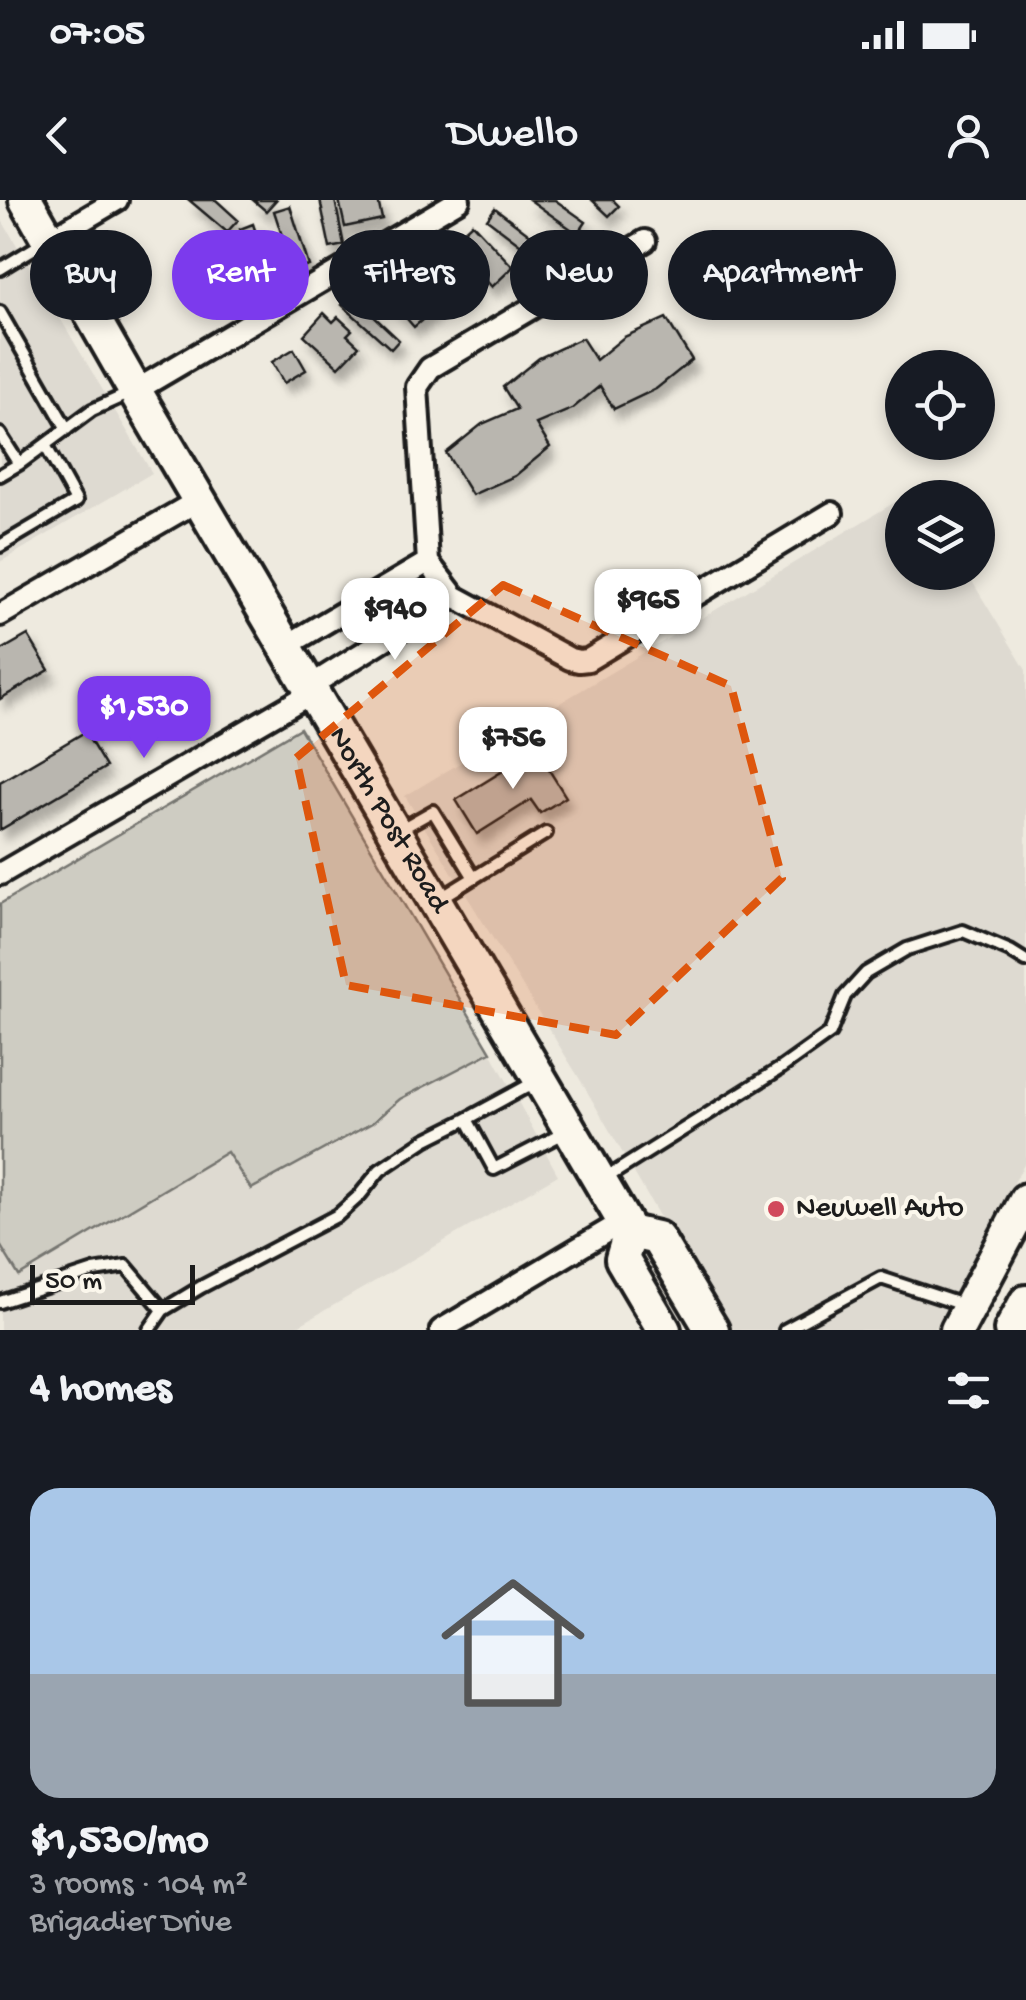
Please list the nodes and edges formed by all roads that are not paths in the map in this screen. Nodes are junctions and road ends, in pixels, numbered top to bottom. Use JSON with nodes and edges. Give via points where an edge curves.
{"nodes":[{"id":1,"x":26,"y":200,"type":"edge"},
{"id":2,"x":117,"y":200,"type":"edge"},
{"id":3,"x":459,"y":200,"type":"edge"},
{"id":4,"x":43,"y":230,"type":"edge"},
{"id":5,"x":66,"y":230,"type":"edge"},
{"id":6,"x":30,"y":251,"type":"edge"},
{"id":7,"x":0,"y":268,"type":"edge"},
{"id":8,"x":0,"y":312,"type":"edge"},
{"id":9,"x":95,"y":320,"type":"edge"},
{"id":10,"x":511,"y":320,"type":"edge"},
{"id":11,"x":135,"y":391,"type":"junction"},
{"id":12,"x":67,"y":429,"type":"junction"},
{"id":13,"x":0,"y":434,"type":"edge"},
{"id":14,"x":45,"y":446,"type":"junction"},
{"id":15,"x":19,"y":464,"type":"junction"},
{"id":16,"x":0,"y":475,"type":"edge"},
{"id":17,"x":199,"y":500,"type":"junction"},
{"id":18,"x":832,"y":513,"type":"dead end"},
{"id":19,"x":0,"y":546,"type":"edge"},
{"id":20,"x":428,"y":562,"type":"junction"},
{"id":21,"x":454,"y":596,"type":"junction"},
{"id":22,"x":0,"y":615,"type":"edge"},
{"id":23,"x":286,"y":646,"type":"junction"},
{"id":24,"x":312,"y":689,"type":"junction"},
{"id":25,"x":396,"y":832,"type":"junction"},
{"id":26,"x":546,"y":832,"type":"dead end"},
{"id":27,"x":0,"y":874,"type":"edge"},
{"id":28,"x":474,"y":878,"type":"junction"},
{"id":29,"x":436,"y":901,"type":"junction"},
{"id":30,"x":1026,"y":961,"type":"edge"},
{"id":31,"x":541,"y":1079,"type":"junction"},
{"id":32,"x":468,"y":1120,"type":"junction"},
{"id":33,"x":571,"y":1130,"type":"junction"},
{"id":34,"x":601,"y":1181,"type":"junction"},
{"id":35,"x":1026,"y":1200,"type":"edge"},
{"id":36,"x":627,"y":1226,"type":"junction"},
{"id":37,"x":0,"y":1302,"type":"edge"},
{"id":38,"x":1026,"y":1302,"type":"edge"},
{"id":39,"x":162,"y":1310,"type":"junction"},
{"id":40,"x":963,"y":1318,"type":"edge"},
{"id":41,"x":150,"y":1330,"type":"edge"},
{"id":42,"x":441,"y":1330,"type":"edge"},
{"id":43,"x":664,"y":1330,"type":"edge"},
{"id":44,"x":712,"y":1330,"type":"edge"},
{"id":45,"x":785,"y":1330,"type":"edge"},
{"id":46,"x":1011,"y":1330,"type":"edge"}],
"edges":[{"from":1,"to":4,"type":"main road","name":"North Post Road"},
{"from":2,"to":5,"type":"street"},
{"from":3,"to":11,"type":"street"},
{"from":6,"to":7,"type":"lane"},
{"from":8,"to":12,"type":"lane"},
{"from":9,"to":11,"type":"main road","name":"North Post Road"},
{"from":10,"to":20,"type":"street","via":[[430,368],[417,388]]},
{"from":11,"to":12,"type":"lane"},
{"from":11,"to":17,"type":"main road","name":"North Post Road"},
{"from":12,"to":14,"type":"lane"},
{"from":13,"to":15,"type":"lane"},
{"from":14,"to":15,"type":"lane"},
{"from":14,"to":19,"type":"lane","via":[[76,501]]},
{"from":15,"to":16,"type":"lane"},
{"from":17,"to":22,"type":"street"},
{"from":17,"to":23,"type":"main road","name":"North Post Road"},
{"from":18,"to":21,"type":"street","via":[[579,662]]},
{"from":20,"to":21,"type":"street"},
{"from":20,"to":23,"type":"street"},
{"from":21,"to":24,"type":"street"},
{"from":23,"to":24,"type":"main road","name":"North Post Road"},
{"from":24,"to":25,"type":"main road","name":"North Post Road"},
{"from":24,"to":27,"type":"street"},
{"from":25,"to":28,"type":"lane","via":[[433,811]]},
{"from":25,"to":29,"type":"main road","name":"North Post Road"},
{"from":26,"to":28,"type":"lane"},
{"from":28,"to":29,"type":"lane"},
{"from":29,"to":31,"type":"main road","name":"North Post Road"},
{"from":30,"to":34,"type":"lane","via":[[963,931],[907,948],[866,973],[845,996],[830,1033]]},
{"from":31,"to":32,"type":"lane"},
{"from":31,"to":33,"type":"main road","name":"North Post Road"},
{"from":32,"to":33,"type":"lane","via":[[494,1169]]},
{"from":32,"to":39,"type":"lane","via":[[380,1170],[338,1216]]},
{"from":33,"to":34,"type":"main road","name":"North Post Road"},
{"from":34,"to":36,"type":"main road","name":"North Post Road"},
{"from":35,"to":40,"type":"main road"},
{"from":36,"to":42,"type":"street"},
{"from":36,"to":43,"type":"main road","name":"North Post Road","via":[[622,1259]]},
{"from":36,"to":44,"type":"main road","name":"North Post Road","via":[[658,1238]]},
{"from":37,"to":39,"type":"lane","via":[[126,1266]]},
{"from":38,"to":46,"type":"main road"},
{"from":39,"to":41,"type":"lane"},
{"from":40,"to":45,"type":"lane","via":[[882,1278]]}]}
